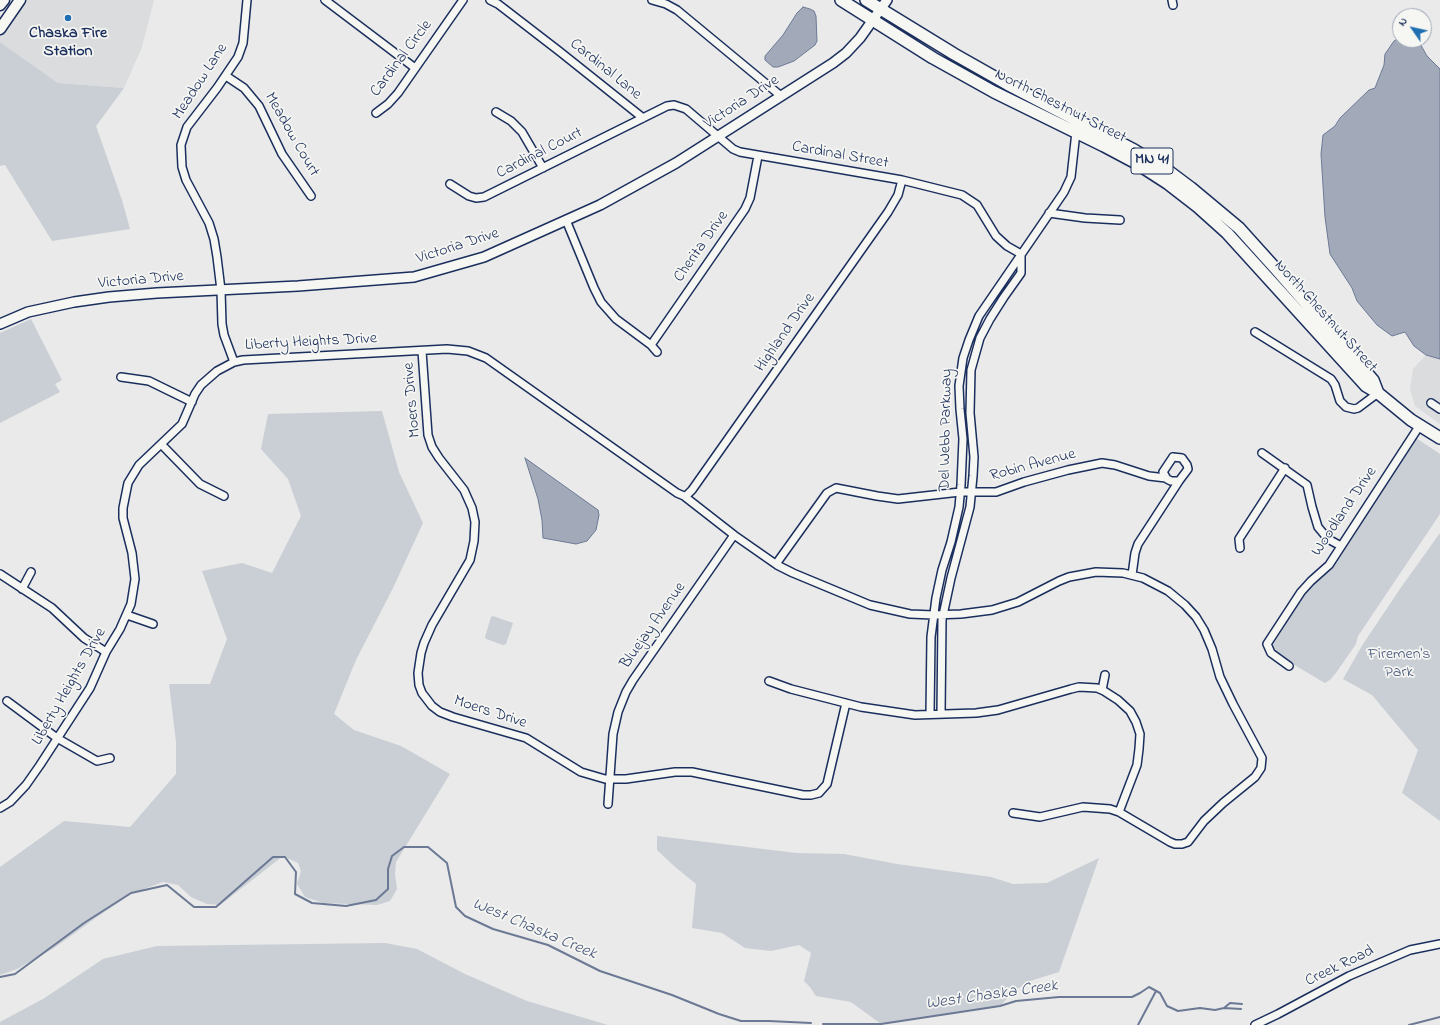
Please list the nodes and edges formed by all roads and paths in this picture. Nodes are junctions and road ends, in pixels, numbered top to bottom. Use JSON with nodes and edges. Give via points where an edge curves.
{"nodes":[{"id":1,"x":4,"y":0,"type":"edge"},
{"id":2,"x":20,"y":0,"type":"edge"},
{"id":3,"x":247,"y":0,"type":"edge"},
{"id":4,"x":325,"y":0,"type":"edge"},
{"id":5,"x":463,"y":0,"type":"edge"},
{"id":6,"x":490,"y":0,"type":"edge"},
{"id":7,"x":652,"y":0,"type":"edge"},
{"id":8,"x":841,"y":0,"type":"edge"},
{"id":9,"x":866,"y":0,"type":"edge"},
{"id":10,"x":887,"y":0,"type":"edge"},
{"id":11,"x":0,"y":5,"type":"edge"},
{"id":12,"x":881,"y":10,"type":"junction"},
{"id":13,"x":873,"y":20,"type":"junction"},
{"id":14,"x":0,"y":29,"type":"edge"},
{"id":15,"x":415,"y":68,"type":"junction"},
{"id":16,"x":226,"y":76,"type":"junction"},
{"id":17,"x":781,"y":96,"type":"junction"},
{"id":18,"x":496,"y":112,"type":"dead end"},
{"id":19,"x":376,"y":114,"type":"dead end"},
{"id":20,"x":643,"y":118,"type":"junction"},
{"id":21,"x":1076,"y":132,"type":"junction"},
{"id":22,"x":718,"y":136,"type":"junction"},
{"id":23,"x":758,"y":156,"type":"junction"},
{"id":24,"x":543,"y":168,"type":"junction"},
{"id":25,"x":902,"y":180,"type":"junction"},
{"id":26,"x":450,"y":184,"type":"dead end"},
{"id":27,"x":311,"y":196,"type":"dead end"},
{"id":28,"x":1049,"y":212,"type":"junction"},
{"id":29,"x":566,"y":220,"type":"junction"},
{"id":30,"x":1120,"y":220,"type":"dead end"},
{"id":31,"x":1021,"y":254,"type":"junction"},
{"id":32,"x":221,"y":290,"type":"junction"},
{"id":33,"x":0,"y":324,"type":"edge"},
{"id":34,"x":1255,"y":332,"type":"dead end"},
{"id":35,"x":651,"y":345,"type":"junction"},
{"id":36,"x":422,"y":351,"type":"junction"},
{"id":37,"x":657,"y":352,"type":"dead end"},
{"id":38,"x":234,"y":362,"type":"junction"},
{"id":39,"x":120,"y":377,"type":"dead end"},
{"id":40,"x":1378,"y":393,"type":"junction"},
{"id":41,"x":192,"y":402,"type":"junction"},
{"id":42,"x":1431,"y":403,"type":"dead end"},
{"id":43,"x":1440,"y":410,"type":"edge"},
{"id":44,"x":1420,"y":425,"type":"junction"},
{"id":45,"x":1440,"y":438,"type":"edge"},
{"id":46,"x":161,"y":444,"type":"junction"},
{"id":47,"x":1262,"y":453,"type":"dead end"},
{"id":48,"x":1285,"y":468,"type":"junction"},
{"id":49,"x":1166,"y":478,"type":"junction"},
{"id":50,"x":1179,"y":481,"type":"junction"},
{"id":51,"x":960,"y":492,"type":"junction"},
{"id":52,"x":971,"y":493,"type":"junction"},
{"id":53,"x":224,"y":496,"type":"dead end"},
{"id":54,"x":684,"y":496,"type":"junction"},
{"id":55,"x":734,"y":535,"type":"junction"},
{"id":56,"x":1341,"y":546,"type":"junction"},
{"id":57,"x":1240,"y":548,"type":"dead end"},
{"id":58,"x":776,"y":564,"type":"junction"},
{"id":59,"x":31,"y":572,"type":"dead end"},
{"id":60,"x":0,"y":574,"type":"edge"},
{"id":61,"x":1132,"y":575,"type":"junction"},
{"id":62,"x":22,"y":589,"type":"junction"},
{"id":63,"x":943,"y":614,"type":"junction"},
{"id":64,"x":127,"y":615,"type":"junction"},
{"id":65,"x":934,"y":616,"type":"junction"},
{"id":66,"x":153,"y":624,"type":"dead end"},
{"id":67,"x":106,"y":652,"type":"junction"},
{"id":68,"x":1289,"y":666,"type":"dead end"},
{"id":69,"x":1106,"y":675,"type":"dead end"},
{"id":70,"x":769,"y":681,"type":"dead end"},
{"id":71,"x":1102,"y":690,"type":"junction"},
{"id":72,"x":7,"y":701,"type":"dead end"},
{"id":73,"x":846,"y":704,"type":"junction"},
{"id":74,"x":930,"y":714,"type":"junction"},
{"id":75,"x":941,"y":714,"type":"junction"},
{"id":76,"x":57,"y":738,"type":"junction"},
{"id":77,"x":110,"y":758,"type":"dead end"},
{"id":78,"x":611,"y":779,"type":"junction"},
{"id":79,"x":608,"y":804,"type":"dead end"},
{"id":80,"x":0,"y":808,"type":"edge"},
{"id":81,"x":1119,"y":812,"type":"junction"},
{"id":82,"x":1013,"y":813,"type":"dead end"},
{"id":83,"x":1440,"y":944,"type":"edge"},
{"id":84,"x":1255,"y":1025,"type":"edge"}],
"edges":[{"from":1,"to":11,"type":"main road"},
{"from":2,"to":14,"type":"main road"},
{"from":3,"to":16,"type":"street","name":"Meadow Lane","via":[[243,43]]},
{"from":4,"to":15,"type":"street"},
{"from":5,"to":15,"type":"street","name":"Cardinal Circle"},
{"from":6,"to":20,"type":"street","name":"Cardinal Lane","via":[[560,51]]},
{"from":7,"to":17,"type":"street","via":[[677,10]]},
{"from":8,"to":13,"type":"main road","name":"North Chestnut Street","number":"MN 41"},
{"from":9,"to":12,"type":"main road","name":"North Chestnut Street","number":"MN 41"},
{"from":10,"to":12,"type":"street","name":"Victoria Drive"},
{"from":12,"to":13,"type":"street","name":"Victoria Drive"},
{"from":12,"to":40,"type":"main road","name":"North Chestnut Street","number":"MN 41","via":[[1007,84],[1134,150],[1191,188],[1239,228],[1276,268],[1373,380]]},
{"from":13,"to":17,"type":"street","name":"Victoria Drive","via":[[860,38],[833,63]]},
{"from":13,"to":21,"type":"main road","name":"North Chestnut Street","number":"MN 41","via":[[994,92]]},
{"from":15,"to":19,"type":"street","name":"Cardinal Circle","via":[[393,99]]},
{"from":16,"to":27,"type":"street","name":"Meadow Court","via":[[244,88],[256,101],[282,154]]},
{"from":16,"to":32,"type":"street","name":"Meadow Lane","via":[[187,127],[181,145],[182,167],[186,180],[209,223],[214,238]]},
{"from":17,"to":22,"type":"street","name":"Victoria Drive"},
{"from":18,"to":24,"type":"street","via":[[511,121],[522,132]]},
{"from":20,"to":22,"type":"street","name":"Cardinal Lane","via":[[667,106],[678,105]]},
{"from":20,"to":24,"type":"street","name":"Cardinal Court"},
{"from":21,"to":28,"type":"street","name":"Del Webb Parkway","via":[[1071,177],[1064,192]]},
{"from":21,"to":40,"type":"main road","name":"North Chestnut Street","number":"MN 41","via":[[1142,167],[1198,207],[1233,239],[1352,373]]},
{"from":22,"to":23,"type":"street","name":"Cardinal Street","via":[[733,149]]},
{"from":22,"to":29,"type":"street","name":"Victoria Drive","via":[[676,164],[600,205]]},
{"from":23,"to":25,"type":"street","name":"Cardinal Street"},
{"from":23,"to":35,"type":"street","name":"Cherita Drive","via":[[750,198],[745,209]]},
{"from":24,"to":26,"type":"street","name":"Cardinal Court","via":[[480,198],[469,196]]},
{"from":25,"to":31,"type":"street","name":"Cardinal Street","via":[[962,195],[977,205],[996,236]]},
{"from":25,"to":54,"type":"street","name":"Highland Drive","via":[[898,195],[888,212],[692,490]]},
{"from":28,"to":30,"type":"street"},
{"from":28,"to":31,"type":"street","name":"Del Webb Parkway"},
{"from":29,"to":32,"type":"street","name":"Victoria Drive","via":[[484,257],[414,277]]},
{"from":29,"to":35,"type":"street","via":[[601,302],[616,319]]},
{"from":31,"to":51,"type":"street","name":"Del Webb Parkway","via":[[979,316],[964,358],[959,386],[963,439]]},
{"from":31,"to":52,"type":"street","name":"Del Webb Parkway","via":[[1021,273],[990,318],[980,338],[971,370],[970,413],[974,457]]},
{"from":32,"to":33,"type":"street","name":"Victoria Drive","via":[[157,293],[74,302],[28,312]]},
{"from":32,"to":38,"type":"street","name":"Meadow Lane","via":[[222,324]]},
{"from":34,"to":40,"type":"street","via":[[1331,379],[1340,401],[1346,407],[1358,408]]},
{"from":35,"to":37,"type":"street"},
{"from":36,"to":38,"type":"street","name":"Liberty Heights Drive"},
{"from":36,"to":54,"type":"street","name":"Liberty Heights Drive","via":[[456,349],[486,358]]},
{"from":36,"to":78,"type":"street","name":"Moers Drive","via":[[428,435],[439,458],[464,490],[472,508],[475,528],[470,560],[424,643],[418,667],[420,689],[429,703],[440,712],[526,738],[581,772]]},
{"from":38,"to":41,"type":"street","name":"Liberty Heights Drive","via":[[209,377],[201,385]]},
{"from":39,"to":41,"type":"street","via":[[149,381]]},
{"from":40,"to":44,"type":"main road","number":"MN 41"},
{"from":41,"to":46,"type":"street","name":"Liberty Heights Drive","via":[[182,424]]},
{"from":42,"to":43,"type":"street"},
{"from":44,"to":45,"type":"main road","number":"MN 41"},
{"from":44,"to":56,"type":"street","name":"Woodland Drive"},
{"from":46,"to":53,"type":"street","via":[[200,484]]},
{"from":46,"to":64,"type":"street","name":"Liberty Heights Drive","via":[[139,465],[125,495],[123,518],[132,553],[135,579]]},
{"from":47,"to":48,"type":"street"},
{"from":48,"to":56,"type":"street","via":[[1307,485],[1318,527],[1328,539]]},
{"from":48,"to":57,"type":"street","via":[[1239,540]]},
{"from":49,"to":50,"type":"street"},
{"from":49,"to":50,"type":"street","via":[[1163,472],[1173,457],[1178,457],[1185,461],[1188,469]]},
{"from":49,"to":52,"type":"street","name":"Robin Avenue","via":[[1149,476],[1116,465],[1102,464],[1068,470],[996,492]]},
{"from":50,"to":61,"type":"street","via":[[1138,544]]},
{"from":51,"to":52,"type":"street","name":"Robin Avenue"},
{"from":51,"to":58,"type":"street","name":"Robin Avenue","via":[[898,498],[832,489]]},
{"from":51,"to":65,"type":"street","name":"Del Webb Parkway","via":[[951,542],[938,583]]},
{"from":52,"to":63,"type":"street","name":"Del Webb Parkway","via":[[970,507]]},
{"from":54,"to":55,"type":"street"},
{"from":55,"to":58,"type":"street"},
{"from":55,"to":78,"type":"street","name":"Bluejay Avenue","via":[[626,692],[613,734]]},
{"from":56,"to":68,"type":"street","name":"Woodland Drive","via":[[1329,566],[1301,592],[1267,644],[1271,653]]},
{"from":58,"to":65,"type":"street","via":[[870,605],[910,614]]},
{"from":59,"to":62,"type":"street"},
{"from":60,"to":62,"type":"street"},
{"from":61,"to":63,"type":"street","via":[[1103,572],[1079,575],[1059,581],[1004,607],[975,614]]},
{"from":61,"to":81,"type":"street","via":[[1168,591],[1196,617],[1212,649],[1220,677],[1262,758],[1262,763],[1255,777],[1213,812],[1186,844],[1170,842]]},
{"from":62,"to":67,"type":"street","via":[[52,608],[84,638]]},
{"from":63,"to":65,"type":"street"},
{"from":63,"to":75,"type":"street","name":"Del Webb Parkway"},
{"from":64,"to":66,"type":"street"},
{"from":64,"to":67,"type":"street","name":"Liberty Heights Drive"},
{"from":65,"to":74,"type":"street","name":"Del Webb Parkway","via":[[931,637]]},
{"from":67,"to":76,"type":"street","name":"Liberty Heights Drive","via":[[90,688]]},
{"from":69,"to":71,"type":"street"},
{"from":70,"to":73,"type":"street"},
{"from":71,"to":75,"type":"street","via":[[1087,687],[1071,688],[998,710]]},
{"from":71,"to":81,"type":"street","via":[[1130,711],[1140,734],[1137,765]]},
{"from":72,"to":76,"type":"street"},
{"from":73,"to":74,"type":"street","via":[[915,715]]},
{"from":73,"to":78,"type":"street","name":"Moers Drive","via":[[827,784],[816,794],[803,795],[692,772]]},
{"from":74,"to":75,"type":"street"},
{"from":76,"to":77,"type":"street","via":[[97,762]]},
{"from":76,"to":80,"type":"street","name":"Liberty Heights Drive","via":[[26,785],[10,802]]},
{"from":78,"to":79,"type":"street","name":"Bluejay Avenue"},
{"from":81,"to":82,"type":"street","via":[[1083,807],[1040,817]]},
{"from":83,"to":84,"type":"street","name":"Creek Road","via":[[1410,950],[1349,976]]}]}
